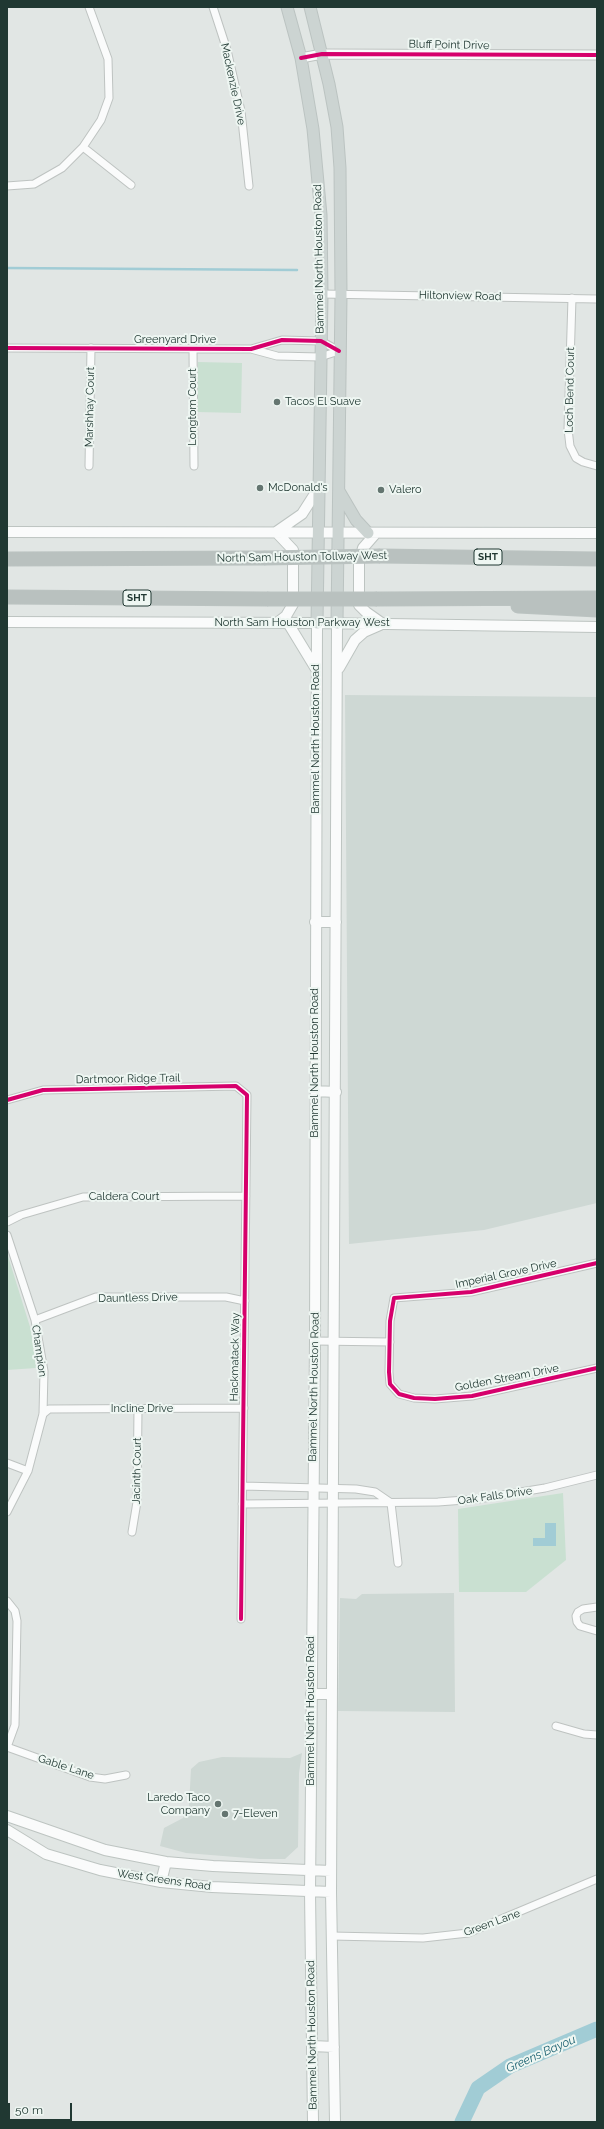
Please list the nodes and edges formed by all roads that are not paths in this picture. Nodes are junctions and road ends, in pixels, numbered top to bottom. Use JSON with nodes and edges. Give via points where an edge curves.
{"nodes":[{"id":1,"x":90,"y":7,"type":"edge"},
{"id":2,"x":213,"y":7,"type":"edge"},
{"id":3,"x":287,"y":7,"type":"edge"},
{"id":4,"x":310,"y":7,"type":"edge"},
{"id":5,"x":322,"y":54,"type":"junction"},
{"id":6,"x":597,"y":55,"type":"edge"},
{"id":7,"x":301,"y":58,"type":"junction"},
{"id":8,"x":83,"y":147,"type":"junction"},
{"id":9,"x":131,"y":185,"type":"dead end"},
{"id":10,"x":7,"y":186,"type":"edge"},
{"id":11,"x":249,"y":186,"type":"dead end"},
{"id":12,"x":322,"y":294,"type":"junction"},
{"id":13,"x":341,"y":295,"type":"junction"},
{"id":14,"x":572,"y":298,"type":"junction"},
{"id":15,"x":597,"y":298,"type":"edge"},
{"id":16,"x":320,"y":341,"type":"junction"},
{"id":17,"x":7,"y":348,"type":"edge"},
{"id":18,"x":91,"y":348,"type":"junction"},
{"id":19,"x":193,"y":349,"type":"junction"},
{"id":20,"x":252,"y":349,"type":"junction"},
{"id":21,"x":339,"y":351,"type":"junction"},
{"id":22,"x":320,"y":356,"type":"junction"},
{"id":23,"x":89,"y":466,"type":"dead end"},
{"id":24,"x":194,"y":466,"type":"dead end"},
{"id":25,"x":597,"y":466,"type":"edge"},
{"id":26,"x":318,"y":489,"type":"junction"},
{"id":27,"x":338,"y":490,"type":"junction"},
{"id":28,"x":7,"y":532,"type":"edge"},
{"id":29,"x":276,"y":532,"type":"junction"},
{"id":30,"x":318,"y":532,"type":"junction"},
{"id":31,"x":338,"y":532,"type":"junction"},
{"id":32,"x":372,"y":533,"type":"junction"},
{"id":33,"x":597,"y":533,"type":"edge"},
{"id":34,"x":597,"y":552,"type":"edge"},
{"id":35,"x":523,"y":558,"type":"junction"},
{"id":36,"x":7,"y":559,"type":"edge"},
{"id":37,"x":597,"y":559,"type":"edge"},
{"id":38,"x":7,"y":598,"type":"edge"},
{"id":39,"x":597,"y":598,"type":"edge"},
{"id":40,"x":418,"y":600,"type":"junction"},
{"id":41,"x":597,"y":610,"type":"edge"},
{"id":42,"x":7,"y":622,"type":"edge"},
{"id":43,"x":282,"y":623,"type":"junction"},
{"id":44,"x":317,"y":623,"type":"junction"},
{"id":45,"x":337,"y":623,"type":"junction"},
{"id":46,"x":383,"y":624,"type":"junction"},
{"id":47,"x":597,"y":627,"type":"edge"},
{"id":48,"x":316,"y":669,"type":"junction"},
{"id":49,"x":337,"y":672,"type":"junction"},
{"id":50,"x":316,"y":922,"type":"junction"},
{"id":51,"x":336,"y":922,"type":"junction"},
{"id":52,"x":315,"y":1091,"type":"junction"},
{"id":53,"x":336,"y":1092,"type":"junction"},
{"id":54,"x":247,"y":1095,"type":"joint"},
{"id":55,"x":7,"y":1100,"type":"edge"},
{"id":56,"x":246,"y":1196,"type":"junction"},
{"id":57,"x":7,"y":1222,"type":"edge"},
{"id":58,"x":7,"y":1235,"type":"edge"},
{"id":59,"x":597,"y":1263,"type":"edge"},
{"id":60,"x":394,"y":1298,"type":"joint"},
{"id":61,"x":245,"y":1301,"type":"junction"},
{"id":62,"x":35,"y":1320,"type":"junction"},
{"id":63,"x":315,"y":1341,"type":"junction"},
{"id":64,"x":335,"y":1341,"type":"junction"},
{"id":65,"x":390,"y":1342,"type":"junction"},
{"id":66,"x":597,"y":1368,"type":"edge"},
{"id":67,"x":244,"y":1408,"type":"junction"},
{"id":68,"x":138,"y":1409,"type":"junction"},
{"id":69,"x":43,"y":1414,"type":"junction"},
{"id":70,"x":7,"y":1462,"type":"edge"},
{"id":71,"x":28,"y":1471,"type":"junction"},
{"id":72,"x":597,"y":1475,"type":"edge"},
{"id":73,"x":243,"y":1486,"type":"junction"},
{"id":74,"x":312,"y":1488,"type":"junction"},
{"id":75,"x":334,"y":1488,"type":"junction"},
{"id":76,"x":391,"y":1503,"type":"junction"},
{"id":77,"x":242,"y":1504,"type":"junction"},
{"id":78,"x":312,"y":1504,"type":"junction"},
{"id":79,"x":334,"y":1504,"type":"junction"},
{"id":80,"x":7,"y":1512,"type":"edge"},
{"id":81,"x":132,"y":1532,"type":"dead end"},
{"id":82,"x":398,"y":1563,"type":"dead end"},
{"id":83,"x":7,"y":1601,"type":"edge"},
{"id":84,"x":597,"y":1607,"type":"edge"},
{"id":85,"x":241,"y":1619,"type":"dead end"},
{"id":86,"x":597,"y":1631,"type":"edge"},
{"id":87,"x":311,"y":1694,"type":"junction"},
{"id":88,"x":331,"y":1694,"type":"junction"},
{"id":89,"x":556,"y":1726,"type":"dead end"},
{"id":90,"x":597,"y":1735,"type":"edge"},
{"id":91,"x":7,"y":1747,"type":"edge"},
{"id":92,"x":126,"y":1775,"type":"dead end"},
{"id":93,"x":7,"y":1816,"type":"edge"},
{"id":94,"x":7,"y":1830,"type":"edge"},
{"id":95,"x":166,"y":1862,"type":"junction"},
{"id":96,"x":310,"y":1871,"type":"junction"},
{"id":97,"x":331,"y":1871,"type":"junction"},
{"id":98,"x":597,"y":1879,"type":"edge"},
{"id":99,"x":161,"y":1882,"type":"junction"},
{"id":100,"x":310,"y":1892,"type":"junction"},
{"id":101,"x":330,"y":1892,"type":"junction"},
{"id":102,"x":332,"y":1936,"type":"junction"},
{"id":103,"x":313,"y":2046,"type":"junction"},
{"id":104,"x":334,"y":2047,"type":"junction"},
{"id":105,"x":313,"y":2122,"type":"edge"},
{"id":106,"x":335,"y":2122,"type":"edge"}],
"edges":[{"from":1,"to":8,"type":"street","via":[[108,59],[109,98],[101,120]]},
{"from":2,"to":11,"type":"street","name":"Mackenzie Drive","via":[[227,50],[241,110]]},
{"from":3,"to":7,"type":"main road","name":"Bammel North Houston Road"},
{"from":4,"to":5,"type":"main road","name":"Bammel North Houston Road"},
{"from":5,"to":6,"type":"street","name":"Bluff Point Drive"},
{"from":5,"to":7,"type":"street","name":"Bluff Point Drive"},
{"from":5,"to":13,"type":"main road","name":"Bammel North Houston Road","via":[[337,127]]},
{"from":7,"to":12,"type":"main road","name":"Bammel North Houston Road","via":[[314,129],[318,171]]},
{"from":8,"to":9,"type":"street"},
{"from":8,"to":10,"type":"street","via":[[54,174],[34,184]]},
{"from":12,"to":13,"type":"street","name":"Hiltonview Road"},
{"from":12,"to":16,"type":"main road","name":"Bammel North Houston Road"},
{"from":13,"to":14,"type":"street","name":"Hiltonview Road"},
{"from":13,"to":21,"type":"main road","name":"Bammel North Houston Road"},
{"from":14,"to":15,"type":"street","name":"Hiltonview Road"},
{"from":14,"to":25,"type":"street","name":"Loch Bend Court","via":[[568,430],[570,446],[576,458],[591,466]]},
{"from":16,"to":20,"type":"street","name":"Greenyard Drive","via":[[282,340]]},
{"from":16,"to":21,"type":"street","name":"Greenyard Drive"},
{"from":16,"to":22,"type":"main road","name":"Bammel North Houston Road"},
{"from":17,"to":18,"type":"street","name":"Greenyard Drive"},
{"from":18,"to":19,"type":"street","name":"Greenyard Drive"},
{"from":18,"to":23,"type":"street","name":"Marshhay Court"},
{"from":19,"to":20,"type":"street","name":"Greenyard Drive"},
{"from":19,"to":24,"type":"street","name":"Longtom Court"},
{"from":20,"to":22,"type":"street","name":"Greenyard Drive","via":[[277,356]]},
{"from":21,"to":22,"type":"street","name":"Greenyard Drive"},
{"from":21,"to":27,"type":"main road","name":"Bammel North Houston Road"},
{"from":22,"to":26,"type":"main road","name":"Bammel North Houston Road"},
{"from":26,"to":29,"type":"main road","via":[[302,514]]},
{"from":26,"to":30,"type":"main road","name":"Bammel North Houston Road"},
{"from":27,"to":31,"type":"main road","name":"Bammel North Houston Road"},
{"from":27,"to":32,"type":"main road","via":[[356,520]]},
{"from":28,"to":29,"type":"main road"},
{"from":29,"to":30,"type":"main road"},
{"from":29,"to":43,"type":"main road","via":[[293,550],[293,604]]},
{"from":30,"to":31,"type":"main road"},
{"from":30,"to":44,"type":"main road","name":"Bammel North Houston Road"},
{"from":31,"to":32,"type":"main road"},
{"from":31,"to":45,"type":"main road","name":"Bammel North Houston Road"},
{"from":32,"to":33,"type":"main road"},
{"from":32,"to":46,"type":"main road","via":[[363,548],[359,562],[359,605]]},
{"from":34,"to":35,"type":"highway"},
{"from":35,"to":36,"type":"highway","name":"North Sam Houston Tollway West","number":"SHT","bridge":true,"via":[[380,556]]},
{"from":35,"to":37,"type":"highway","name":"North Sam Houston Tollway West","number":"SHT"},
{"from":38,"to":40,"type":"highway","number":"SHT","bridge":true},
{"from":39,"to":40,"type":"highway","number":"SHT"},
{"from":40,"to":41,"type":"highway"},
{"from":42,"to":43,"type":"main road","name":"North Sam Houston Parkway West"},
{"from":43,"to":44,"type":"main road","name":"North Sam Houston Parkway West"},
{"from":43,"to":48,"type":"main road"},
{"from":44,"to":45,"type":"main road","name":"North Sam Houston Parkway West"},
{"from":44,"to":48,"type":"main road","name":"Bammel North Houston Road"},
{"from":45,"to":46,"type":"main road","name":"North Sam Houston Parkway West"},
{"from":45,"to":49,"type":"main road","name":"Bammel North Houston Road"},
{"from":46,"to":47,"type":"main road","name":"North Sam Houston Parkway West"},
{"from":46,"to":49,"type":"main road","via":[[364,632],[356,640],[347,651]]},
{"from":48,"to":50,"type":"main road","name":"Bammel North Houston Road"},
{"from":49,"to":51,"type":"main road","name":"Bammel North Houston Road"},
{"from":50,"to":51,"type":"main road"},
{"from":50,"to":52,"type":"main road","name":"Bammel North Houston Road"},
{"from":51,"to":53,"type":"main road","name":"Bammel North Houston Road"},
{"from":52,"to":53,"type":"main road"},
{"from":52,"to":63,"type":"main road","name":"Bammel North Houston Road"},
{"from":53,"to":64,"type":"main road","name":"Bammel North Houston Road"},
{"from":54,"to":55,"type":"street","name":"Dartmoor Ridge Trail","via":[[236,1086],[43,1090]]},
{"from":54,"to":56,"type":"street","name":"Hackmatack Way"},
{"from":56,"to":57,"type":"street","name":"Caldera Court","via":[[84,1197],[21,1215]]},
{"from":56,"to":61,"type":"street","name":"Hackmatack Way"},
{"from":58,"to":62,"type":"street","name":"Champion"},
{"from":59,"to":60,"type":"street","name":"Imperial Grove Drive","via":[[471,1292]]},
{"from":60,"to":65,"type":"street","name":"Golden Stream Drive"},
{"from":61,"to":62,"type":"street","name":"Dauntless Drive","via":[[226,1296],[96,1297]]},
{"from":61,"to":67,"type":"street","name":"Hackmatack Way"},
{"from":62,"to":69,"type":"street","name":"Champion","via":[[44,1371]]},
{"from":63,"to":64,"type":"street"},
{"from":63,"to":74,"type":"main road","name":"Bammel North Houston Road"},
{"from":64,"to":65,"type":"street"},
{"from":64,"to":75,"type":"main road","name":"Bammel North Houston Road"},
{"from":65,"to":66,"type":"street","name":"Golden Stream Drive","via":[[390,1384],[399,1394],[414,1398],[472,1396]]},
{"from":67,"to":68,"type":"street","name":"Incline Drive"},
{"from":67,"to":73,"type":"street","name":"Hackmatack Way"},
{"from":68,"to":69,"type":"street","name":"Incline Drive","via":[[49,1409]]},
{"from":68,"to":81,"type":"street","name":"Jacinth Court","via":[[137,1502]]},
{"from":69,"to":71,"type":"street","name":"Champion"},
{"from":70,"to":71,"type":"street"},
{"from":71,"to":80,"type":"street","name":"Champion"},
{"from":72,"to":76,"type":"street","name":"Oak Falls Drive","via":[[492,1498]]},
{"from":73,"to":74,"type":"street"},
{"from":73,"to":77,"type":"street","name":"Hackmatack Way"},
{"from":74,"to":75,"type":"street"},
{"from":74,"to":78,"type":"main road","name":"Bammel North Houston Road"},
{"from":75,"to":76,"type":"street","via":[[375,1492]]},
{"from":75,"to":79,"type":"main road","name":"Bammel North Houston Road"},
{"from":76,"to":79,"type":"street","name":"Oak Falls Drive"},
{"from":76,"to":82,"type":"street"},
{"from":77,"to":78,"type":"street","name":"Oak Falls Drive"},
{"from":77,"to":85,"type":"street","name":"Hackmatack Way"},
{"from":78,"to":79,"type":"street","name":"Oak Falls Drive"},
{"from":78,"to":87,"type":"main road","name":"Bammel North Houston Road"},
{"from":79,"to":88,"type":"main road","name":"Bammel North Houston Road"},
{"from":83,"to":91,"type":"street","via":[[15,1611],[17,1622],[15,1725]]},
{"from":84,"to":86,"type":"street","via":[[583,1609],[576,1616],[580,1626]]},
{"from":87,"to":88,"type":"main road"},
{"from":87,"to":96,"type":"main road","name":"Bammel North Houston Road"},
{"from":88,"to":97,"type":"main road","name":"Bammel North Houston Road"},
{"from":89,"to":90,"type":"street"},
{"from":91,"to":92,"type":"street","name":"Gable Lane","via":[[90,1777],[105,1779]]},
{"from":93,"to":95,"type":"main road","name":"West Greens Road","via":[[105,1850]]},
{"from":94,"to":99,"type":"main road","name":"West Greens Road","via":[[46,1854],[100,1870]]},
{"from":95,"to":96,"type":"main road","name":"West Greens Road"},
{"from":95,"to":99,"type":"main road"},
{"from":96,"to":97,"type":"main road","name":"West Greens Road"},
{"from":96,"to":100,"type":"main road","name":"Bammel North Houston Road"},
{"from":97,"to":101,"type":"main road","name":"Bammel North Houston Road"},
{"from":98,"to":102,"type":"street","name":"Green Lane","via":[[482,1929],[459,1935],[423,1938]]},
{"from":99,"to":100,"type":"main road","name":"West Greens Road"},
{"from":100,"to":101,"type":"main road","name":"West Greens Road"},
{"from":100,"to":103,"type":"main road","name":"Bammel North Houston Road"},
{"from":101,"to":102,"type":"main road","name":"Bammel North Houston Road"},
{"from":102,"to":104,"type":"main road","name":"Bammel North Houston Road"},
{"from":103,"to":104,"type":"main road"},
{"from":103,"to":105,"type":"main road","name":"Bammel North Houston Road"},
{"from":104,"to":106,"type":"main road","name":"Bammel North Houston Road"}]}
